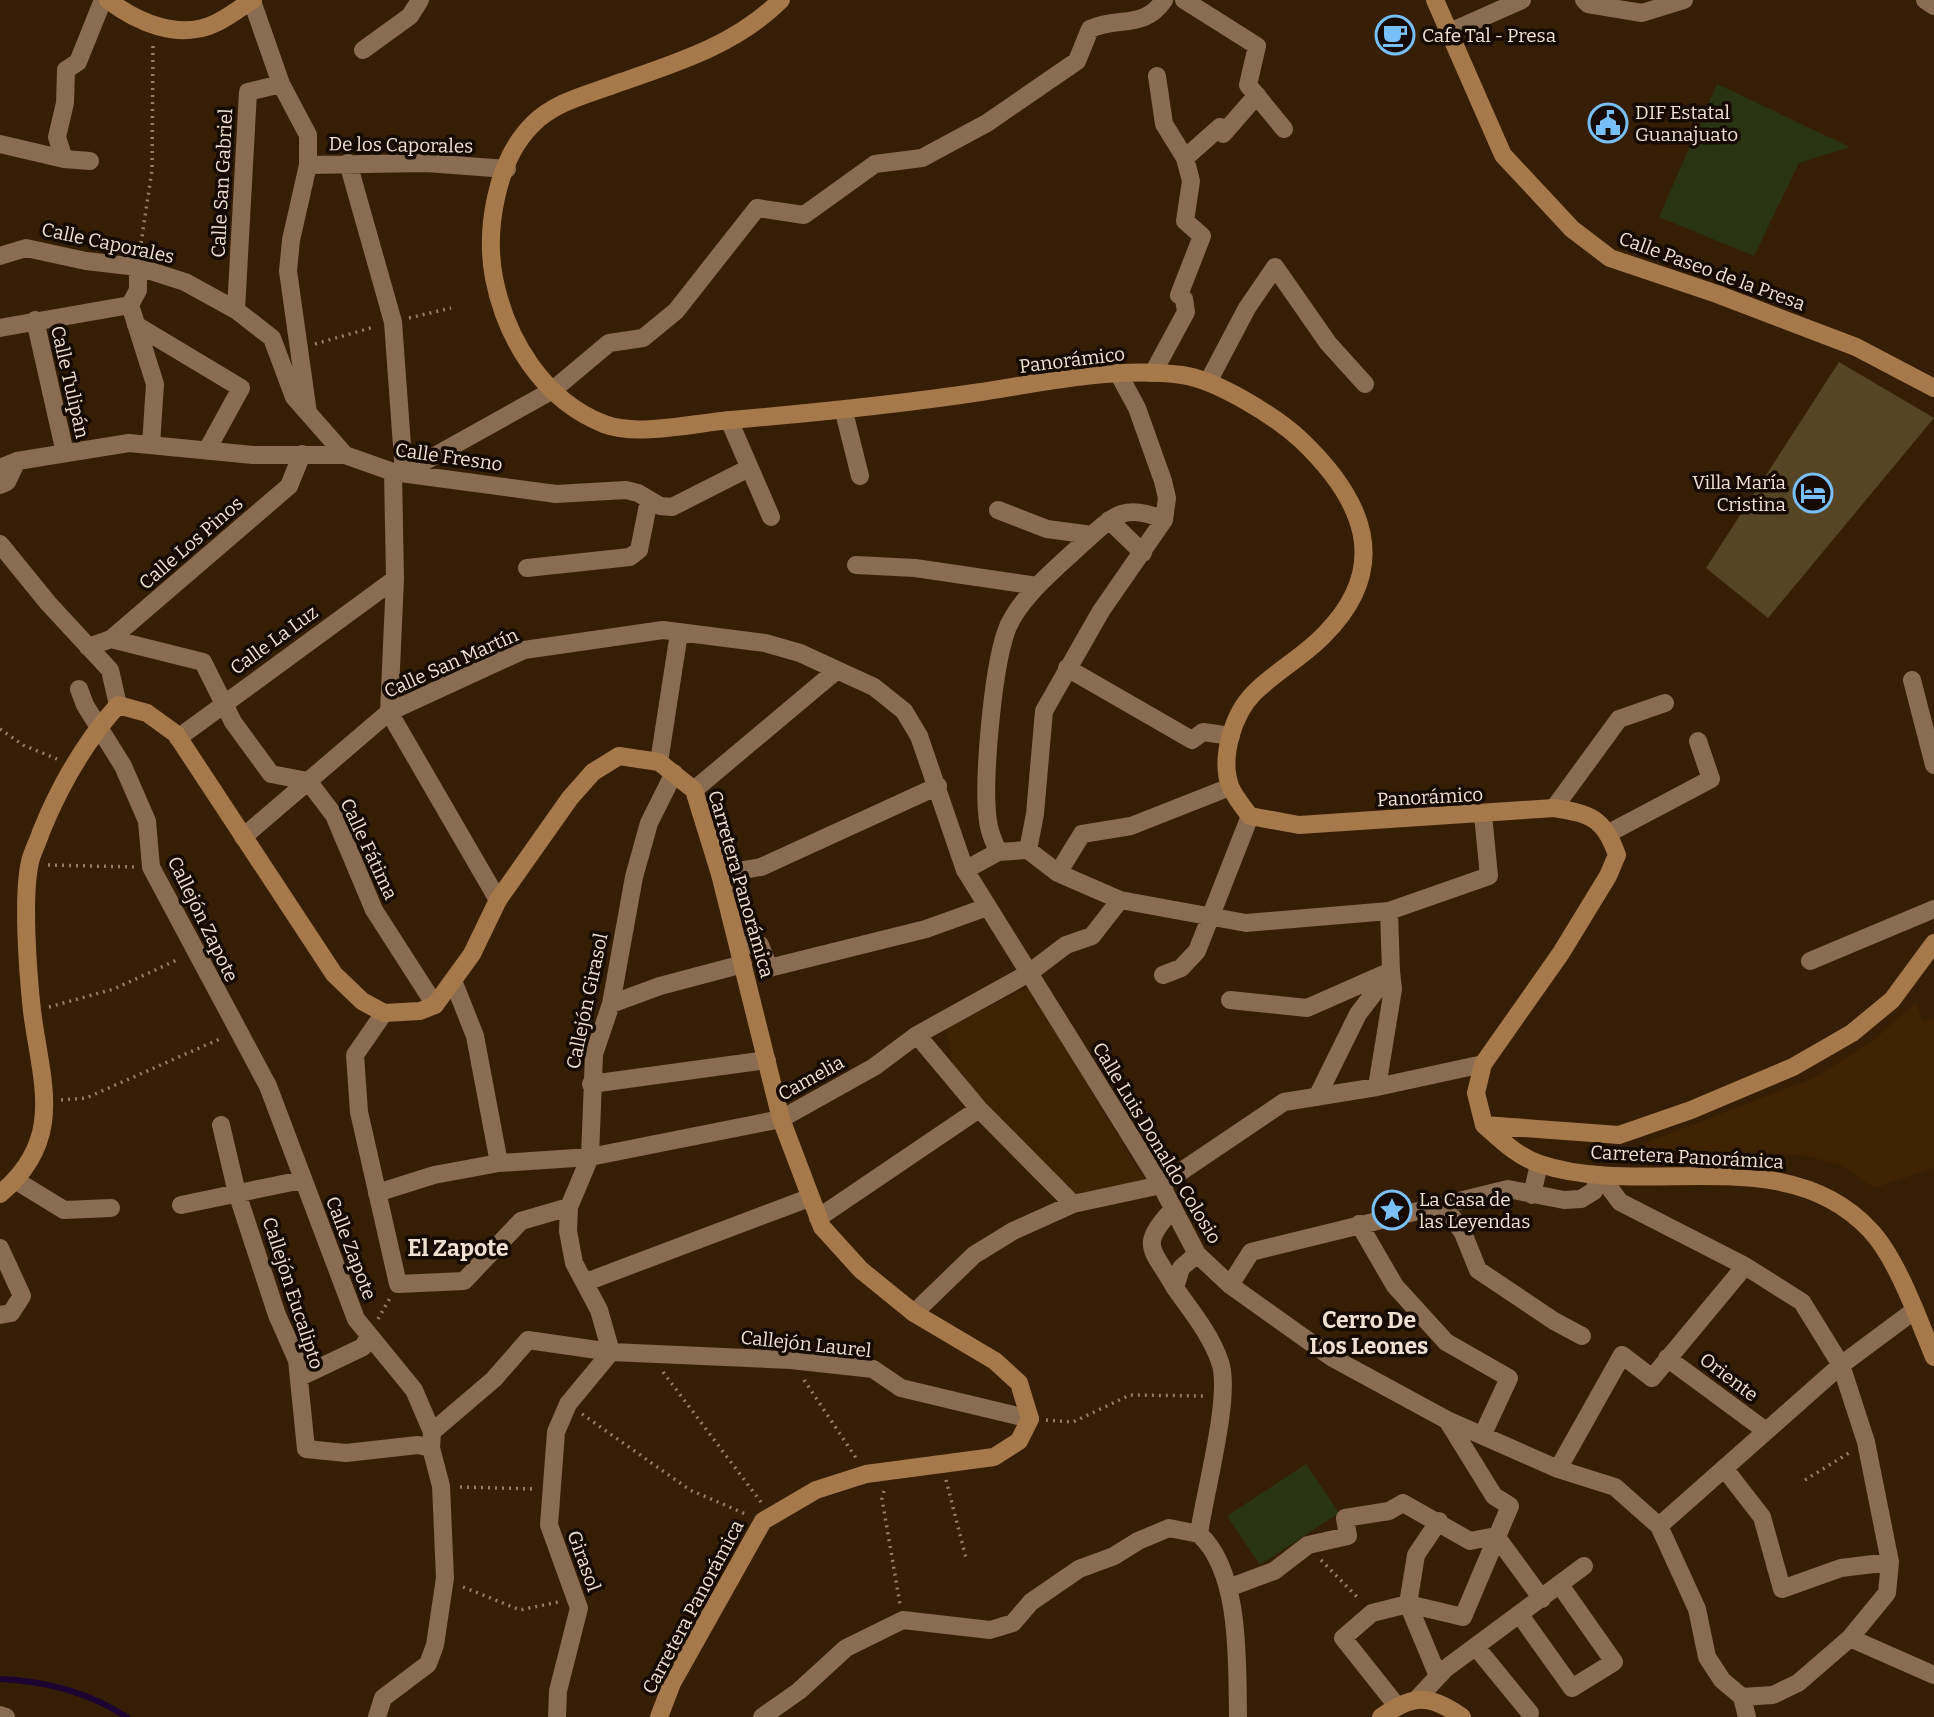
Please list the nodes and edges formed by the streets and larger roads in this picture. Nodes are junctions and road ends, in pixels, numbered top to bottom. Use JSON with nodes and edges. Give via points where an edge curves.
{"nodes":[{"id":1,"x":105,"y":0,"type":"edge"},
{"id":2,"x":253,"y":0,"type":"edge"},
{"id":3,"x":420,"y":0,"type":"edge"},
{"id":4,"x":781,"y":0,"type":"edge"},
{"id":5,"x":1164,"y":0,"type":"edge"},
{"id":6,"x":1184,"y":0,"type":"edge"},
{"id":7,"x":1436,"y":0,"type":"edge"},
{"id":8,"x":1522,"y":0,"type":"edge"},
{"id":9,"x":1584,"y":0,"type":"edge"},
{"id":10,"x":1684,"y":0,"type":"edge"},
{"id":11,"x":1925,"y":0,"type":"edge"},
{"id":12,"x":1934,"y":6,"type":"edge"},
{"id":13,"x":1452,"y":32,"type":"junction"},
{"id":14,"x":363,"y":50,"type":"dead end"},
{"id":15,"x":1157,"y":76,"type":"dead end"},
{"id":16,"x":281,"y":84,"type":"junction"},
{"id":17,"x":1257,"y":95,"type":"junction"},
{"id":18,"x":1284,"y":129,"type":"dead end"},
{"id":19,"x":0,"y":144,"type":"edge"},
{"id":20,"x":1185,"y":158,"type":"junction"},
{"id":21,"x":64,"y":159,"type":"junction"},
{"id":22,"x":90,"y":161,"type":"dead end"},
{"id":23,"x":348,"y":163,"type":"junction"},
{"id":24,"x":308,"y":165,"type":"junction"},
{"id":25,"x":507,"y":169,"type":"junction"},
{"id":26,"x":0,"y":256,"type":"edge"},
{"id":27,"x":138,"y":267,"type":"junction"},
{"id":28,"x":130,"y":305,"type":"junction"},
{"id":29,"x":236,"y":310,"type":"junction"},
{"id":30,"x":35,"y":320,"type":"junction"},
{"id":31,"x":136,"y":325,"type":"junction"},
{"id":32,"x":0,"y":328,"type":"edge"},
{"id":33,"x":1118,"y":373,"type":"junction"},
{"id":34,"x":1153,"y":373,"type":"junction"},
{"id":35,"x":1208,"y":382,"type":"junction"},
{"id":36,"x":1365,"y":384,"type":"dead end"},
{"id":37,"x":1934,"y":388,"type":"edge"},
{"id":38,"x":552,"y":390,"type":"junction"},
{"id":39,"x":844,"y":412,"type":"junction"},
{"id":40,"x":309,"y":416,"type":"junction"},
{"id":41,"x":729,"y":420,"type":"junction"},
{"id":42,"x":151,"y":445,"type":"junction"},
{"id":43,"x":207,"y":450,"type":"junction"},
{"id":44,"x":65,"y":453,"type":"junction"},
{"id":45,"x":302,"y":453,"type":"junction"},
{"id":46,"x":345,"y":455,"type":"junction"},
{"id":47,"x":17,"y":461,"type":"junction"},
{"id":48,"x":0,"y":468,"type":"edge"},
{"id":49,"x":749,"y":468,"type":"junction"},
{"id":50,"x":398,"y":473,"type":"junction"},
{"id":51,"x":860,"y":476,"type":"dead end"},
{"id":52,"x":0,"y":485,"type":"edge"},
{"id":53,"x":649,"y":500,"type":"junction"},
{"id":54,"x":998,"y":510,"type":"dead end"},
{"id":55,"x":771,"y":517,"type":"dead end"},
{"id":56,"x":1109,"y":520,"type":"junction"},
{"id":57,"x":1164,"y":520,"type":"junction"},
{"id":58,"x":1092,"y":535,"type":"junction"},
{"id":59,"x":0,"y":544,"type":"edge"},
{"id":60,"x":1143,"y":553,"type":"junction"},
{"id":61,"x":856,"y":565,"type":"dead end"},
{"id":62,"x":527,"y":568,"type":"dead end"},
{"id":63,"x":395,"y":579,"type":"junction"},
{"id":64,"x":1037,"y":586,"type":"junction"},
{"id":65,"x":679,"y":633,"type":"junction"},
{"id":66,"x":111,"y":639,"type":"junction"},
{"id":67,"x":88,"y":647,"type":"junction"},
{"id":68,"x":1066,"y":668,"type":"junction"},
{"id":69,"x":837,"y":670,"type":"junction"},
{"id":70,"x":1912,"y":680,"type":"dead end"},
{"id":71,"x":79,"y":689,"type":"dead end"},
{"id":72,"x":223,"y":702,"type":"junction"},
{"id":73,"x":1665,"y":703,"type":"dead end"},
{"id":74,"x":118,"y":705,"type":"junction"},
{"id":75,"x":389,"y":712,"type":"junction"},
{"id":76,"x":98,"y":728,"type":"junction"},
{"id":77,"x":1231,"y":736,"type":"junction"},
{"id":78,"x":178,"y":738,"type":"junction"},
{"id":79,"x":1698,"y":741,"type":"dead end"},
{"id":80,"x":659,"y":762,"type":"junction"},
{"id":81,"x":1934,"y":765,"type":"edge"},
{"id":82,"x":674,"y":774,"type":"junction"},
{"id":83,"x":308,"y":781,"type":"junction"},
{"id":84,"x":938,"y":786,"type":"junction"},
{"id":85,"x":1230,"y":787,"type":"junction"},
{"id":86,"x":694,"y":790,"type":"junction"},
{"id":87,"x":1554,"y":808,"type":"junction"},
{"id":88,"x":1483,"y":815,"type":"junction"},
{"id":89,"x":1250,"y":816,"type":"junction"},
{"id":90,"x":1609,"y":833,"type":"junction"},
{"id":91,"x":243,"y":837,"type":"junction"},
{"id":92,"x":1028,"y":850,"type":"junction"},
{"id":93,"x":998,"y":852,"type":"junction"},
{"id":94,"x":965,"y":870,"type":"junction"},
{"id":95,"x":1058,"y":873,"type":"junction"},
{"id":96,"x":720,"y":874,"type":"junction"},
{"id":97,"x":498,"y":900,"type":"junction"},
{"id":98,"x":1119,"y":900,"type":"junction"},
{"id":99,"x":987,"y":907,"type":"junction"},
{"id":100,"x":1934,"y":909,"type":"edge"},
{"id":101,"x":1390,"y":911,"type":"junction"},
{"id":102,"x":1208,"y":919,"type":"junction"},
{"id":103,"x":1934,"y":943,"type":"edge"},
{"id":104,"x":738,"y":944,"type":"junction"},
{"id":105,"x":1810,"y":961,"type":"dead end"},
{"id":106,"x":743,"y":964,"type":"junction"},
{"id":107,"x":1391,"y":971,"type":"junction"},
{"id":108,"x":1029,"y":973,"type":"junction"},
{"id":109,"x":1163,"y":975,"type":"dead end"},
{"id":110,"x":454,"y":983,"type":"junction"},
{"id":111,"x":1230,"y":1000,"type":"dead end"},
{"id":112,"x":611,"y":1004,"type":"junction"},
{"id":113,"x":435,"y":1005,"type":"junction"},
{"id":114,"x":384,"y":1013,"type":"junction"},
{"id":115,"x":917,"y":1035,"type":"junction"},
{"id":116,"x":766,"y":1060,"type":"junction"},
{"id":117,"x":1483,"y":1064,"type":"junction"},
{"id":118,"x":591,"y":1084,"type":"junction"},
{"id":119,"x":268,"y":1086,"type":"joint"},
{"id":120,"x":1377,"y":1087,"type":"junction"},
{"id":121,"x":1317,"y":1097,"type":"junction"},
{"id":122,"x":979,"y":1109,"type":"junction"},
{"id":123,"x":781,"y":1119,"type":"junction"},
{"id":124,"x":220,"y":1125,"type":"dead end"},
{"id":125,"x":1484,"y":1125,"type":"junction"},
{"id":126,"x":590,"y":1157,"type":"junction"},
{"id":127,"x":499,"y":1163,"type":"junction"},
{"id":128,"x":1539,"y":1164,"type":"junction"},
{"id":129,"x":1600,"y":1175,"type":"junction"},
{"id":130,"x":15,"y":1180,"type":"junction"},
{"id":131,"x":302,"y":1180,"type":"junction"},
{"id":132,"x":1161,"y":1185,"type":"junction"},
{"id":133,"x":237,"y":1193,"type":"junction"},
{"id":134,"x":377,"y":1193,"type":"junction"},
{"id":135,"x":0,"y":1194,"type":"edge"},
{"id":136,"x":1532,"y":1195,"type":"junction"},
{"id":137,"x":809,"y":1198,"type":"junction"},
{"id":138,"x":1073,"y":1204,"type":"junction"},
{"id":139,"x":181,"y":1205,"type":"dead end"},
{"id":140,"x":1444,"y":1205,"type":"junction"},
{"id":141,"x":111,"y":1208,"type":"dead end"},
{"id":142,"x":569,"y":1208,"type":"junction"},
{"id":143,"x":1173,"y":1209,"type":"junction"},
{"id":144,"x":818,"y":1218,"type":"junction"},
{"id":145,"x":1359,"y":1224,"type":"junction"},
{"id":146,"x":0,"y":1248,"type":"edge"},
{"id":147,"x":1197,"y":1254,"type":"junction"},
{"id":148,"x":1745,"y":1266,"type":"junction"},
{"id":149,"x":586,"y":1282,"type":"junction"},
{"id":150,"x":1230,"y":1285,"type":"junction"},
{"id":151,"x":1175,"y":1288,"type":"junction"},
{"id":152,"x":1915,"y":1310,"type":"junction"},
{"id":153,"x":914,"y":1313,"type":"junction"},
{"id":154,"x":0,"y":1315,"type":"edge"},
{"id":155,"x":369,"y":1336,"type":"junction"},
{"id":156,"x":1582,"y":1336,"type":"dead end"},
{"id":157,"x":611,"y":1352,"type":"junction"},
{"id":158,"x":1667,"y":1357,"type":"junction"},
{"id":159,"x":1934,"y":1357,"type":"edge"},
{"id":160,"x":1841,"y":1365,"type":"junction"},
{"id":161,"x":300,"y":1377,"type":"junction"},
{"id":162,"x":1030,"y":1419,"type":"junction"},
{"id":163,"x":1447,"y":1420,"type":"junction"},
{"id":164,"x":1766,"y":1431,"type":"junction"},
{"id":165,"x":1483,"y":1434,"type":"junction"},
{"id":166,"x":431,"y":1440,"type":"junction"},
{"id":167,"x":1724,"y":1468,"type":"junction"},
{"id":168,"x":1558,"y":1469,"type":"junction"},
{"id":169,"x":1439,"y":1521,"type":"junction"},
{"id":170,"x":1659,"y":1526,"type":"junction"},
{"id":171,"x":1199,"y":1534,"type":"junction"},
{"id":172,"x":1496,"y":1536,"type":"junction"},
{"id":173,"x":1890,"y":1562,"type":"junction"},
{"id":174,"x":1584,"y":1566,"type":"dead end"},
{"id":175,"x":1560,"y":1585,"type":"junction"},
{"id":176,"x":1228,"y":1588,"type":"junction"},
{"id":177,"x":1542,"y":1599,"type":"junction"},
{"id":178,"x":1408,"y":1604,"type":"junction"},
{"id":179,"x":1520,"y":1615,"type":"junction"},
{"id":180,"x":1850,"y":1638,"type":"junction"},
{"id":181,"x":1476,"y":1647,"type":"junction"},
{"id":182,"x":1934,"y":1675,"type":"edge"},
{"id":183,"x":1438,"y":1676,"type":"junction"},
{"id":184,"x":1742,"y":1697,"type":"junction"},
{"id":185,"x":1418,"y":1698,"type":"junction"},
{"id":186,"x":1397,"y":1706,"type":"junction"},
{"id":187,"x":1530,"y":1713,"type":"dead end"},
{"id":188,"x":0,"y":1715,"type":"edge"},
{"id":189,"x":6,"y":1717,"type":"edge"},
{"id":190,"x":377,"y":1717,"type":"edge"},
{"id":191,"x":557,"y":1717,"type":"edge"},
{"id":192,"x":659,"y":1717,"type":"edge"},
{"id":193,"x":762,"y":1717,"type":"edge"},
{"id":194,"x":1238,"y":1717,"type":"edge"},
{"id":195,"x":1381,"y":1717,"type":"edge"},
{"id":196,"x":1461,"y":1717,"type":"edge"},
{"id":197,"x":1747,"y":1717,"type":"edge"}],
"edges":[{"from":1,"to":2,"type":"street","via":[[129,16],[185,30],[213,24]]},
{"from":1,"to":21,"type":"street","via":[[78,62],[66,69],[57,137]]},
{"from":2,"to":16,"type":"street"},
{"from":3,"to":14,"type":"street","via":[[410,16]]},
{"from":4,"to":25,"type":"street","name":"Panorámico","via":[[759,22],[726,43],[569,100],[533,124]]},
{"from":5,"to":38,"type":"street","via":[[1155,13],[1143,19],[1090,29],[1077,61],[987,123],[922,158],[875,164],[804,215],[757,208],[676,311],[643,338],[609,343]]},
{"from":6,"to":17,"type":"street","via":[[1257,46],[1248,85]]},
{"from":7,"to":13,"type":"street","name":"Calle Paseo de la Presa"},
{"from":8,"to":13,"type":"street"},
{"from":9,"to":10,"type":"street","via":[[1642,13]]},
{"from":11,"to":12,"type":"street"},
{"from":13,"to":37,"type":"street","name":"Calle Paseo de la Presa","via":[[1503,155],[1572,229],[1610,258],[1856,347]]},
{"from":15,"to":20,"type":"street","via":[[1164,124]]},
{"from":16,"to":24,"type":"street","via":[[308,135]]},
{"from":16,"to":29,"type":"street","name":"Calle San Gabriel","via":[[248,92]]},
{"from":17,"to":18,"type":"street"},
{"from":17,"to":20,"type":"street","via":[[1223,134],[1220,127]]},
{"from":19,"to":21,"type":"street"},
{"from":20,"to":34,"type":"street","via":[[1191,181],[1185,221],[1202,236],[1179,295],[1186,312]]},
{"from":21,"to":22,"type":"street"},
{"from":23,"to":24,"type":"street","name":"De los Caporales"},
{"from":23,"to":25,"type":"street","name":"De los Caporales"},
{"from":23,"to":50,"type":"street","via":[[393,322]]},
{"from":24,"to":40,"type":"street","name":"De los Caporales","via":[[291,240],[289,271]]},
{"from":25,"to":38,"type":"street","name":"Panorámico","via":[[490,216],[491,260],[500,307],[515,344]]},
{"from":26,"to":27,"type":"street","name":"Calle Caporales","via":[[26,248]]},
{"from":27,"to":28,"type":"street","via":[[138,290]]},
{"from":27,"to":29,"type":"street","name":"Calle Caporales","via":[[185,282]]},
{"from":28,"to":30,"type":"street"},
{"from":28,"to":31,"type":"street"},
{"from":29,"to":40,"type":"street","name":"Calle Caporales","via":[[272,338],[294,397]]},
{"from":30,"to":32,"type":"street"},
{"from":30,"to":44,"type":"street","name":"Calle Tulipán"},
{"from":31,"to":42,"type":"street","via":[[155,384]]},
{"from":31,"to":43,"type":"street","via":[[241,388]]},
{"from":33,"to":34,"type":"street","name":"Panorámico"},
{"from":33,"to":39,"type":"street","name":"Panorámico"},
{"from":33,"to":57,"type":"street","via":[[1137,408],[1163,481],[1167,498]]},
{"from":34,"to":35,"type":"street","name":"Panorámico"},
{"from":35,"to":36,"type":"street","via":[[1247,308],[1275,267],[1328,343]]},
{"from":35,"to":77,"type":"street","name":"Panorámico","via":[[1300,439],[1351,502],[1365,538],[1363,569],[1351,603],[1310,648],[1251,696]]},
{"from":38,"to":41,"type":"street","name":"Panorámico","via":[[607,425],[650,429]]},
{"from":38,"to":50,"type":"street"},
{"from":39,"to":41,"type":"street","name":"Panorámico"},
{"from":39,"to":51,"type":"street"},
{"from":40,"to":46,"type":"street"},
{"from":41,"to":49,"type":"street"},
{"from":42,"to":43,"type":"street","name":"Calle Fresno"},
{"from":42,"to":44,"type":"street","name":"Calle Fresno","via":[[129,443]]},
{"from":43,"to":45,"type":"street","name":"Calle Fresno","via":[[253,455]]},
{"from":44,"to":47,"type":"street","name":"Calle Fresno"},
{"from":45,"to":46,"type":"street","name":"Calle Fresno"},
{"from":45,"to":66,"type":"street","name":"Calle Los Pinos","via":[[289,486]]},
{"from":46,"to":50,"type":"street","name":"Calle Fresno"},
{"from":47,"to":48,"type":"street","name":"Calle Fresno"},
{"from":47,"to":52,"type":"street","via":[[7,482]]},
{"from":49,"to":53,"type":"street","name":"Calle Fresno","via":[[672,507]]},
{"from":49,"to":55,"type":"street"},
{"from":50,"to":53,"type":"street","name":"Calle Fresno","via":[[556,494],[626,490]]},
{"from":50,"to":63,"type":"street"},
{"from":53,"to":62,"type":"street","via":[[639,550],[631,557]]},
{"from":54,"to":58,"type":"street","via":[[1047,529]]},
{"from":56,"to":57,"type":"street","via":[[1130,510]]},
{"from":56,"to":58,"type":"street"},
{"from":56,"to":60,"type":"street"},
{"from":57,"to":60,"type":"street"},
{"from":58,"to":64,"type":"street"},
{"from":59,"to":67,"type":"street"},
{"from":60,"to":68,"type":"street"},
{"from":61,"to":64,"type":"street","via":[[915,568]]},
{"from":63,"to":72,"type":"street","name":"Calle La Luz"},
{"from":63,"to":75,"type":"street"},
{"from":64,"to":93,"type":"street","via":[[1007,630],[995,688],[989,826]]},
{"from":65,"to":69,"type":"street","name":"Calle Luis Donaldo Colosio","via":[[765,643]]},
{"from":65,"to":75,"type":"street","name":"Calle San Martín","via":[[663,630],[524,650]]},
{"from":65,"to":80,"type":"street"},
{"from":66,"to":67,"type":"street","name":"Calle Los Pinos"},
{"from":66,"to":72,"type":"street","via":[[203,662]]},
{"from":67,"to":74,"type":"street","via":[[110,670]]},
{"from":68,"to":77,"type":"street","via":[[1192,740],[1203,732]]},
{"from":68,"to":92,"type":"street","via":[[1044,710]]},
{"from":69,"to":84,"type":"street","name":"Calle Luis Donaldo Colosio","via":[[874,687],[904,711]]},
{"from":69,"to":86,"type":"street"},
{"from":70,"to":81,"type":"street"},
{"from":71,"to":76,"type":"street"},
{"from":72,"to":78,"type":"street","name":"Calle La Luz"},
{"from":72,"to":83,"type":"street","via":[[271,774]]},
{"from":73,"to":87,"type":"street","via":[[1619,719]]},
{"from":74,"to":76,"type":"street"},
{"from":74,"to":78,"type":"street","via":[[147,713]]},
{"from":75,"to":83,"type":"street","name":"Calle San Martín"},
{"from":75,"to":97,"type":"street"},
{"from":76,"to":119,"type":"street","name":"Callejón Zapote","via":[[123,766],[147,821],[151,867]]},
{"from":76,"to":130,"type":"street","via":[[72,766],[30,862],[27,922],[32,1012],[47,1102],[38,1141]]},
{"from":77,"to":85,"type":"street","name":"Panorámico","via":[[1226,762]]},
{"from":78,"to":91,"type":"street"},
{"from":79,"to":90,"type":"street","via":[[1711,779]]},
{"from":80,"to":82,"type":"street","name":"Carretera Panorámica"},
{"from":80,"to":97,"type":"street","via":[[619,757],[593,772]]},
{"from":82,"to":86,"type":"street","name":"Carretera Panorámica"},
{"from":82,"to":112,"type":"street","name":"Callejón Girasol","via":[[649,823],[638,863]]},
{"from":83,"to":91,"type":"street","name":"Calle San Martín"},
{"from":83,"to":113,"type":"street","name":"Calle Fátima","via":[[334,815],[374,910]]},
{"from":84,"to":94,"type":"street","name":"Calle Luis Donaldo Colosio"},
{"from":84,"to":96,"type":"street","via":[[761,867]]},
{"from":85,"to":89,"type":"street"},
{"from":85,"to":95,"type":"street","via":[[1131,826],[1082,834]]},
{"from":86,"to":96,"type":"street","name":"Carretera Panorámica"},
{"from":87,"to":88,"type":"street","name":"Panorámico"},
{"from":87,"to":90,"type":"street","name":"Panorámico","via":[[1589,814]]},
{"from":88,"to":89,"type":"street","name":"Panorámico","via":[[1299,825]]},
{"from":88,"to":101,"type":"street","via":[[1489,876]]},
{"from":89,"to":102,"type":"street"},
{"from":90,"to":117,"type":"street","via":[[1617,855],[1608,876]]},
{"from":91,"to":114,"type":"street","via":[[334,974],[362,1001]]},
{"from":92,"to":93,"type":"street"},
{"from":92,"to":95,"type":"street"},
{"from":93,"to":94,"type":"street"},
{"from":94,"to":99,"type":"street","name":"Calle Luis Donaldo Colosio"},
{"from":95,"to":98,"type":"street"},
{"from":96,"to":104,"type":"street","name":"Carretera Panorámica"},
{"from":97,"to":110,"type":"street"},
{"from":98,"to":102,"type":"street"},
{"from":98,"to":108,"type":"street","name":"Camelia","via":[[1092,936],[1066,945]]},
{"from":99,"to":104,"type":"street","via":[[926,929],[769,968],[760,945]]},
{"from":99,"to":108,"type":"street","name":"Calle Luis Donaldo Colosio"},
{"from":100,"to":105,"type":"street"},
{"from":101,"to":102,"type":"street","via":[[1246,923]]},
{"from":101,"to":107,"type":"street"},
{"from":102,"to":109,"type":"street","via":[[1197,951],[1181,968]]},
{"from":103,"to":125,"type":"street","via":[[1892,1000],[1852,1033],[1793,1067],[1691,1110],[1619,1135]]},
{"from":104,"to":106,"type":"street","name":"Carretera Panorámica"},
{"from":106,"to":112,"type":"street"},
{"from":106,"to":116,"type":"street","name":"Carretera Panorámica"},
{"from":107,"to":111,"type":"street","via":[[1307,1008]]},
{"from":107,"to":120,"type":"street","via":[[1393,989]]},
{"from":107,"to":121,"type":"street","via":[[1358,1014]]},
{"from":108,"to":115,"type":"street","name":"Camelia"},
{"from":108,"to":132,"type":"street","name":"Calle Luis Donaldo Colosio"},
{"from":110,"to":113,"type":"street"},
{"from":110,"to":127,"type":"street","via":[[475,1036]]},
{"from":112,"to":118,"type":"street","name":"Callejón Girasol","via":[[594,1054]]},
{"from":113,"to":114,"type":"street","via":[[420,1011]]},
{"from":114,"to":134,"type":"street","via":[[355,1055],[359,1112]]},
{"from":115,"to":122,"type":"street"},
{"from":115,"to":123,"type":"street","name":"Camelia","via":[[874,1067]]},
{"from":116,"to":118,"type":"street"},
{"from":116,"to":123,"type":"street","name":"Carretera Panorámica"},
{"from":117,"to":120,"type":"street"},
{"from":117,"to":125,"type":"street","via":[[1476,1093]]},
{"from":118,"to":126,"type":"street","name":"Callejón Girasol"},
{"from":119,"to":131,"type":"street","name":"Calle Zapote"},
{"from":120,"to":121,"type":"street"},
{"from":121,"to":132,"type":"street","via":[[1284,1102]]},
{"from":122,"to":138,"type":"street"},
{"from":122,"to":144,"type":"street"},
{"from":123,"to":126,"type":"street","name":"Camelia"},
{"from":123,"to":137,"type":"street","name":"Carretera Panorámica"},
{"from":124,"to":133,"type":"street","name":"Callejón Eucalipto"},
{"from":125,"to":128,"type":"street","name":"Carretera Panorámica","via":[[1507,1146]]},
{"from":126,"to":127,"type":"street","name":"Camelia"},
{"from":126,"to":142,"type":"street","name":"Callejón Girasol"},
{"from":127,"to":134,"type":"street","name":"Camelia","via":[[434,1175]]},
{"from":128,"to":129,"type":"street","name":"Carretera Panorámica"},
{"from":128,"to":136,"type":"street"},
{"from":129,"to":136,"type":"street","via":[[1594,1191],[1581,1199]]},
{"from":129,"to":148,"type":"street","via":[[1620,1202]]},
{"from":129,"to":152,"type":"street","name":"Carretera Panorámica","via":[[1789,1183],[1840,1206],[1871,1230]]},
{"from":130,"to":135,"type":"street"},
{"from":130,"to":141,"type":"street","via":[[64,1210]]},
{"from":131,"to":133,"type":"street"},
{"from":131,"to":155,"type":"street","name":"Calle Zapote","via":[[356,1319]]},
{"from":132,"to":138,"type":"street"},
{"from":132,"to":143,"type":"street","name":"Calle Luis Donaldo Colosio"},
{"from":133,"to":139,"type":"street"},
{"from":133,"to":161,"type":"street","name":"Callejón Eucalipto"},
{"from":134,"to":142,"type":"street","via":[[398,1284],[464,1281],[521,1221]]},
{"from":136,"to":140,"type":"street","via":[[1508,1189]]},
{"from":137,"to":144,"type":"street","name":"Carretera Panorámica"},
{"from":137,"to":149,"type":"street"},
{"from":138,"to":153,"type":"street","via":[[974,1255]]},
{"from":140,"to":145,"type":"street"},
{"from":140,"to":156,"type":"street","via":[[1463,1233],[1478,1270]]},
{"from":142,"to":149,"type":"street","name":"Callejón Girasol","via":[[574,1263]]},
{"from":143,"to":147,"type":"street","name":"Calle Luis Donaldo Colosio"},
{"from":143,"to":151,"type":"street","via":[[1152,1232],[1150,1244]]},
{"from":144,"to":153,"type":"street","name":"Carretera Panorámica","via":[[861,1269]]},
{"from":145,"to":150,"type":"street","via":[[1251,1252]]},
{"from":145,"to":165,"type":"street","via":[[1395,1286],[1446,1342],[1509,1378]]},
{"from":146,"to":154,"type":"street","via":[[22,1296],[11,1313]]},
{"from":147,"to":150,"type":"street","name":"Calle Luis Donaldo Colosio"},
{"from":147,"to":151,"type":"street","via":[[1181,1268]]},
{"from":148,"to":158,"type":"street"},
{"from":148,"to":160,"type":"street","via":[[1802,1302]]},
{"from":149,"to":157,"type":"street","name":"Callejón Girasol"},
{"from":150,"to":163,"type":"street","name":"Calle Luis Donaldo Colosio","via":[[1331,1357]]},
{"from":151,"to":171,"type":"street","via":[[1205,1330],[1222,1365],[1222,1397]]},
{"from":152,"to":159,"type":"street","name":"Carretera Panorámica"},
{"from":152,"to":160,"type":"street"},
{"from":153,"to":162,"type":"street","name":"Carretera Panorámica","via":[[1003,1368],[1019,1383]]},
{"from":155,"to":161,"type":"street","via":[[363,1347]]},
{"from":155,"to":166,"type":"street","name":"Calle Zapote","via":[[414,1390]]},
{"from":157,"to":162,"type":"street","name":"Callejón Laurel","via":[[791,1360],[873,1369],[901,1388]]},
{"from":157,"to":166,"type":"street","via":[[528,1340]]},
{"from":157,"to":191,"type":"street","name":"Girasol","via":[[568,1404],[556,1432],[549,1525],[579,1608],[558,1691]]},
{"from":158,"to":164,"type":"street","name":"Oriente"},
{"from":158,"to":168,"type":"street","via":[[1652,1378],[1622,1355]]},
{"from":160,"to":164,"type":"street"},
{"from":160,"to":173,"type":"street","via":[[1866,1442]]},
{"from":161,"to":166,"type":"street","name":"Callejón Eucalipto","via":[[306,1449],[346,1453]]},
{"from":162,"to":192,"type":"street","name":"Carretera Panorámica","via":[[1019,1441],[994,1457],[866,1474],[816,1490],[767,1518],[672,1683]]},
{"from":163,"to":165,"type":"street","name":"Calle Luis Donaldo Colosio"},
{"from":163,"to":172,"type":"street","via":[[1494,1496],[1510,1506]]},
{"from":164,"to":167,"type":"street"},
{"from":165,"to":168,"type":"street","name":"Calle Luis Donaldo Colosio"},
{"from":166,"to":190,"type":"street","name":"Calle Zapote","via":[[441,1486],[445,1578],[435,1645],[428,1664],[383,1698]]},
{"from":167,"to":170,"type":"street"},
{"from":167,"to":173,"type":"street","via":[[1762,1517],[1782,1589],[1841,1568]]},
{"from":168,"to":170,"type":"street","name":"Calle Luis Donaldo Colosio","via":[[1615,1487]]},
{"from":169,"to":172,"type":"street","via":[[1470,1541]]},
{"from":169,"to":176,"type":"street","via":[[1403,1503],[1389,1511],[1345,1518],[1348,1536],[1308,1545],[1274,1571]]},
{"from":169,"to":178,"type":"street","via":[[1416,1555]]},
{"from":170,"to":184,"type":"street","name":"Calle Luis Donaldo Colosio","via":[[1697,1609],[1707,1657],[1722,1680]]},
{"from":171,"to":176,"type":"street","via":[[1222,1563]]},
{"from":171,"to":193,"type":"street","via":[[1170,1528],[1138,1541],[1079,1569],[1031,1602],[1013,1623],[990,1630],[903,1620],[846,1648]]},
{"from":172,"to":177,"type":"street"},
{"from":172,"to":178,"type":"street","via":[[1463,1617]]},
{"from":173,"to":180,"type":"street","via":[[1887,1593]]},
{"from":174,"to":175,"type":"street"},
{"from":175,"to":177,"type":"street"},
{"from":175,"to":179,"type":"street","via":[[1615,1662],[1572,1688]]},
{"from":176,"to":194,"type":"street","via":[[1237,1654]]},
{"from":177,"to":179,"type":"street"},
{"from":178,"to":183,"type":"street"},
{"from":178,"to":186,"type":"street","via":[[1372,1613],[1343,1638]]},
{"from":179,"to":181,"type":"street"},
{"from":180,"to":182,"type":"street"},
{"from":180,"to":184,"type":"street","via":[[1798,1683],[1773,1695]]},
{"from":181,"to":183,"type":"street"},
{"from":181,"to":187,"type":"street"},
{"from":183,"to":185,"type":"street"},
{"from":184,"to":197,"type":"street"},
{"from":185,"to":186,"type":"street"},
{"from":185,"to":196,"type":"street","via":[[1443,1703]]},
{"from":186,"to":195,"type":"street"},
{"from":188,"to":189,"type":"street"}]}
